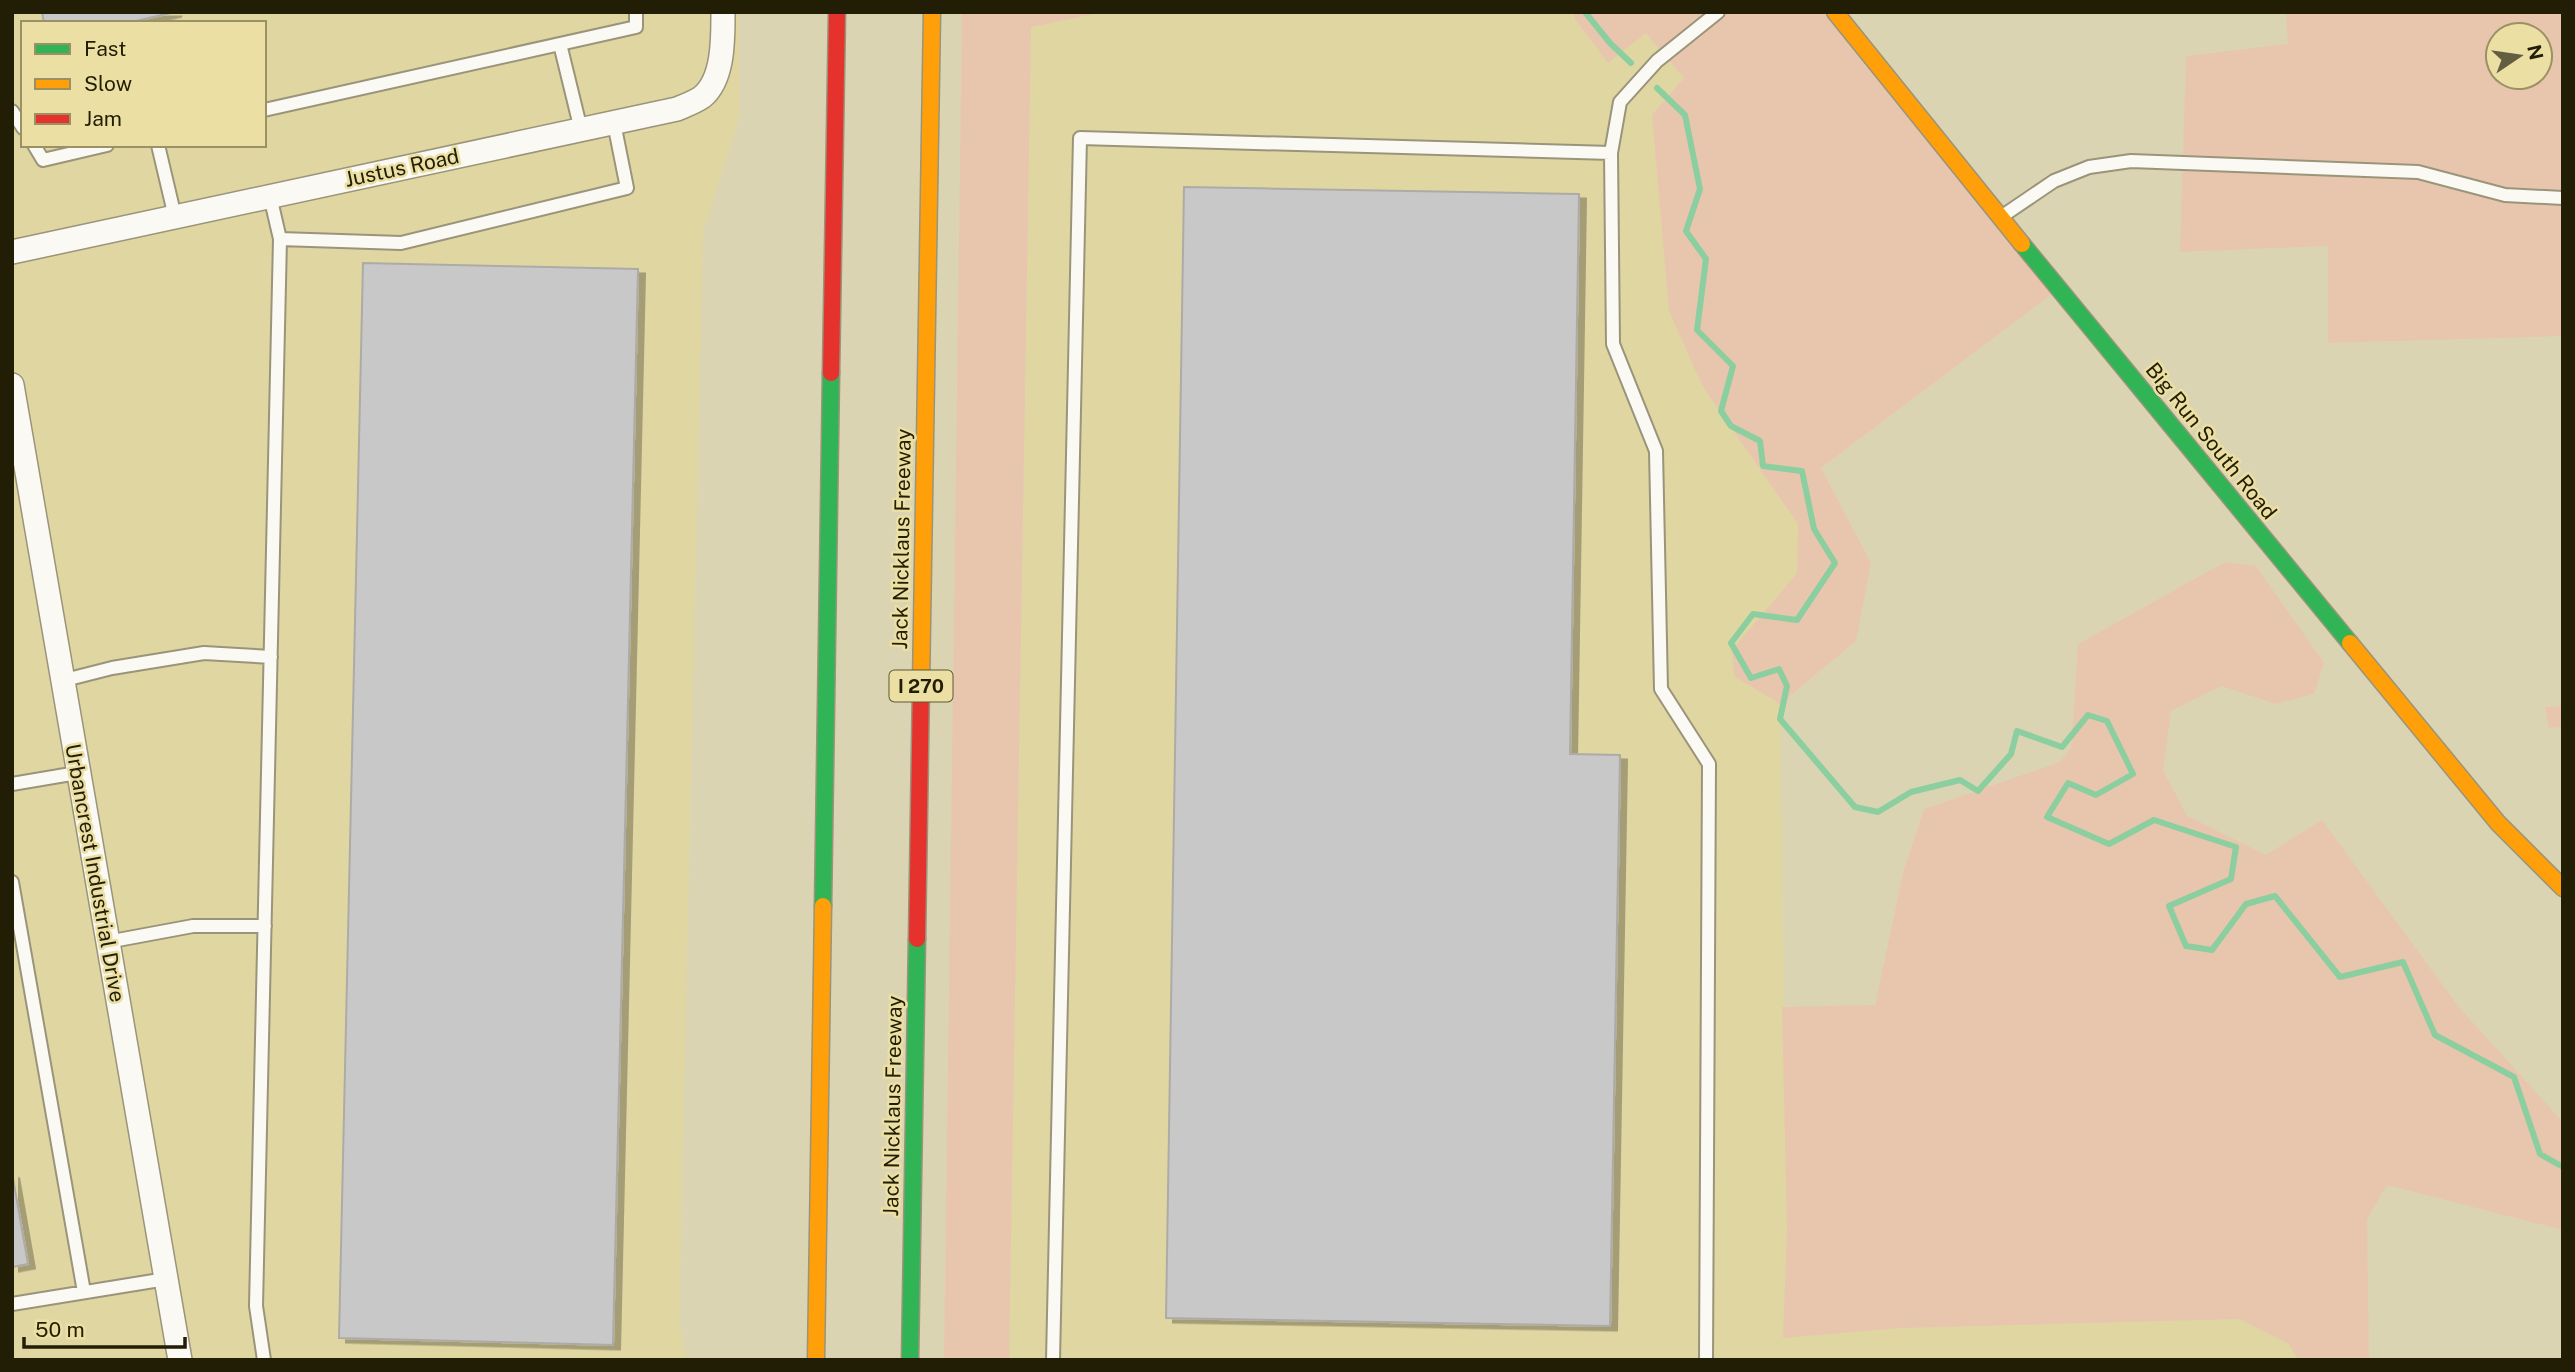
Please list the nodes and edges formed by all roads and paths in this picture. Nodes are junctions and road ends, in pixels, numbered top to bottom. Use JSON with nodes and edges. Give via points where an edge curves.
{"nodes":[{"id":1,"x":636,"y":12,"type":"edge"},
{"id":2,"x":723,"y":12,"type":"edge"},
{"id":3,"x":837,"y":12,"type":"edge"},
{"id":4,"x":932,"y":12,"type":"edge"},
{"id":5,"x":1718,"y":12,"type":"edge"},
{"id":6,"x":1835,"y":12,"type":"edge"},
{"id":7,"x":560,"y":44,"type":"junction"},
{"id":8,"x":266,"y":110,"type":"edge"},
{"id":9,"x":614,"y":123,"type":"junction"},
{"id":10,"x":581,"y":130,"type":"junction"},
{"id":11,"x":35,"y":147,"type":"edge"},
{"id":12,"x":98,"y":147,"type":"edge"},
{"id":13,"x":158,"y":147,"type":"edge"},
{"id":14,"x":1611,"y":153,"type":"junction"},
{"id":15,"x":270,"y":197,"type":"junction"},
{"id":16,"x":2563,"y":198,"type":"edge"},
{"id":17,"x":175,"y":217,"type":"junction"},
{"id":18,"x":2001,"y":217,"type":"junction"},
{"id":19,"x":280,"y":239,"type":"junction"},
{"id":20,"x":12,"y":253,"type":"edge"},
{"id":21,"x":12,"y":385,"type":"edge"},
{"id":22,"x":271,"y":657,"type":"junction"},
{"id":23,"x":61,"y":681,"type":"junction"},
{"id":24,"x":77,"y":773,"type":"junction"},
{"id":25,"x":12,"y":784,"type":"edge"},
{"id":26,"x":12,"y":882,"type":"edge"},
{"id":27,"x":2563,"y":888,"type":"edge"},
{"id":28,"x":265,"y":926,"type":"junction"},
{"id":29,"x":107,"y":942,"type":"junction"},
{"id":30,"x":166,"y":1279,"type":"junction"},
{"id":31,"x":84,"y":1292,"type":"junction"},
{"id":32,"x":12,"y":1304,"type":"edge"},
{"id":33,"x":180,"y":1360,"type":"edge"},
{"id":34,"x":264,"y":1360,"type":"edge"},
{"id":35,"x":816,"y":1360,"type":"edge"},
{"id":36,"x":910,"y":1360,"type":"edge"},
{"id":37,"x":1053,"y":1360,"type":"edge"},
{"id":38,"x":1706,"y":1360,"type":"edge"}],
"edges":[{"from":1,"to":7,"type":"lane","via":[[636,27]]},
{"from":2,"to":9,"type":"street","name":"Justus Road","via":[[716,78],[702,97],[677,109]]},
{"from":3,"to":35,"type":"main road"},
{"from":4,"to":36,"type":"main road","name":"Jack Nicklaus Freeway","number":"I 270"},
{"from":5,"to":14,"type":"lane","via":[[1657,61],[1620,102]]},
{"from":6,"to":18,"type":"main road","name":"Big Run South Road"},
{"from":7,"to":8,"type":"lane"},
{"from":7,"to":10,"type":"lane"},
{"from":9,"to":10,"type":"street","name":"Justus Road"},
{"from":9,"to":19,"type":"lane","via":[[627,188],[401,243]]},
{"from":10,"to":15,"type":"street","name":"Justus Road"},
{"from":11,"to":12,"type":"lane","via":[[43,160]]},
{"from":13,"to":17,"type":"lane"},
{"from":14,"to":37,"type":"lane","via":[[1080,138]]},
{"from":14,"to":38,"type":"lane","via":[[1613,344],[1656,451],[1661,689],[1709,764]]},
{"from":15,"to":17,"type":"street","name":"Justus Road"},
{"from":15,"to":19,"type":"lane"},
{"from":16,"to":18,"type":"lane","via":[[2505,195],[2417,172],[2131,161],[2089,167],[2054,181]]},
{"from":17,"to":20,"type":"street","name":"Justus Road"},
{"from":18,"to":27,"type":"main road","name":"Big Run South Road","via":[[2489,813]]},
{"from":19,"to":22,"type":"lane"},
{"from":21,"to":23,"type":"street","name":"Urbancrest Industrial Drive"},
{"from":22,"to":23,"type":"lane","via":[[204,653]]},
{"from":22,"to":28,"type":"lane"},
{"from":23,"to":24,"type":"street","name":"Urbancrest Industrial Drive"},
{"from":24,"to":25,"type":"lane"},
{"from":24,"to":29,"type":"street","name":"Urbancrest Industrial Drive"},
{"from":26,"to":31,"type":"lane"},
{"from":28,"to":29,"type":"lane","via":[[193,926]]},
{"from":28,"to":34,"type":"lane","via":[[256,1306]]},
{"from":29,"to":30,"type":"street","name":"Urbancrest Industrial Drive"},
{"from":30,"to":31,"type":"lane"},
{"from":30,"to":33,"type":"street","name":"Urbancrest Industrial Drive"},
{"from":31,"to":32,"type":"lane"}]}
